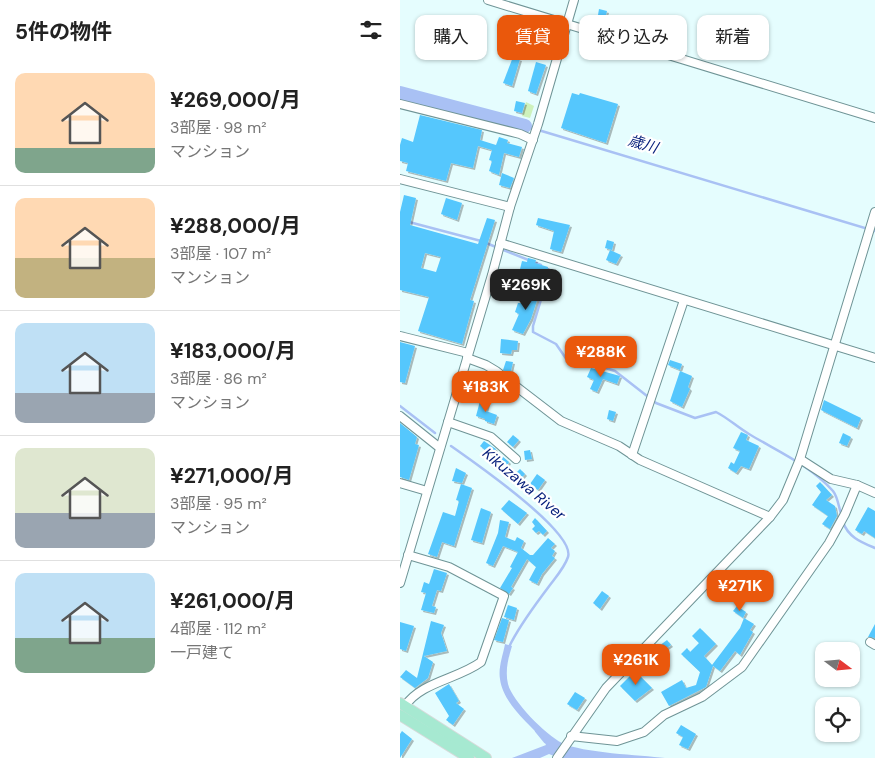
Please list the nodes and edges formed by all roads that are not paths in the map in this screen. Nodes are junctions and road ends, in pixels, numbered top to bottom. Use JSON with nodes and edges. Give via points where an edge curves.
{"nodes":[{"id":1,"x":488,"y":0,"type":"edge"},
{"id":2,"x":574,"y":0,"type":"edge"},
{"id":3,"x":537,"y":15,"type":"edge"},
{"id":4,"x":569,"y":17,"type":"edge"},
{"id":5,"x":569,"y":25,"type":"edge"},
{"id":6,"x":557,"y":60,"type":"edge"},
{"id":7,"x":400,"y":104,"type":"edge"},
{"id":8,"x":875,"y":118,"type":"edge"},
{"id":9,"x":534,"y":136,"type":"junction"},
{"id":10,"x":400,"y":179,"type":"edge"},
{"id":11,"x":510,"y":207,"type":"junction"},
{"id":12,"x":875,"y":212,"type":"edge"},
{"id":13,"x":500,"y":243,"type":"junction"},
{"id":14,"x":684,"y":300,"type":"junction"},
{"id":15,"x":400,"y":336,"type":"edge"},
{"id":16,"x":834,"y":346,"type":"junction"},
{"id":17,"x":468,"y":356,"type":"junction"},
{"id":18,"x":875,"y":358,"type":"edge"},
{"id":19,"x":400,"y":416,"type":"edge"},
{"id":20,"x":448,"y":422,"type":"junction"},
{"id":21,"x":440,"y":448,"type":"junction"},
{"id":22,"x":632,"y":455,"type":"junction"},
{"id":23,"x":516,"y":459,"type":"dead end"},
{"id":24,"x":800,"y":459,"type":"junction"},
{"id":25,"x":400,"y":483,"type":"edge"},
{"id":26,"x":857,"y":485,"type":"junction"},
{"id":27,"x":427,"y":491,"type":"junction"},
{"id":28,"x":875,"y":494,"type":"edge"},
{"id":29,"x":770,"y":517,"type":"junction"},
{"id":30,"x":408,"y":555,"type":"junction"},
{"id":31,"x":400,"y":583,"type":"edge"},
{"id":32,"x":402,"y":708,"type":"edge"},
{"id":33,"x":569,"y":739,"type":"junction"},
{"id":34,"x":469,"y":758,"type":"edge"},
{"id":35,"x":485,"y":758,"type":"edge"},
{"id":36,"x":557,"y":758,"type":"edge"}],
"edges":[{"from":1,"to":3,"type":"street"},
{"from":2,"to":4,"type":"street"},
{"from":5,"to":8,"type":"street"},
{"from":6,"to":9,"type":"street"},
{"from":7,"to":9,"type":"street"},
{"from":9,"to":11,"type":"street"},
{"from":10,"to":11,"type":"street"},
{"from":11,"to":13,"type":"street"},
{"from":12,"to":16,"type":"street"},
{"from":13,"to":14,"type":"street"},
{"from":13,"to":17,"type":"street"},
{"from":14,"to":16,"type":"street"},
{"from":14,"to":22,"type":"street"},
{"from":15,"to":17,"type":"street"},
{"from":16,"to":18,"type":"street"},
{"from":16,"to":24,"type":"street"},
{"from":17,"to":20,"type":"street"},
{"from":17,"to":22,"type":"street","via":[[496,371],[561,421],[603,438]]},
{"from":19,"to":21,"type":"street"},
{"from":20,"to":21,"type":"street"},
{"from":20,"to":23,"type":"street","via":[[491,437]]},
{"from":21,"to":27,"type":"street"},
{"from":22,"to":29,"type":"street"},
{"from":24,"to":26,"type":"street","via":[[831,479]]},
{"from":24,"to":29,"type":"street","via":[[783,500]]},
{"from":25,"to":27,"type":"street"},
{"from":26,"to":28,"type":"street"},
{"from":26,"to":33,"type":"street","via":[[845,514],[819,559],[742,667],[702,697],[664,715],[644,732],[617,741]]},
{"from":27,"to":30,"type":"street"},
{"from":29,"to":33,"type":"street","via":[[606,688]]},
{"from":30,"to":31,"type":"street"},
{"from":30,"to":32,"type":"street","via":[[449,567],[504,596],[481,662],[415,693]]},
{"from":32,"to":34,"type":"main road"},
{"from":32,"to":35,"type":"main road"},
{"from":33,"to":36,"type":"street"}]}
